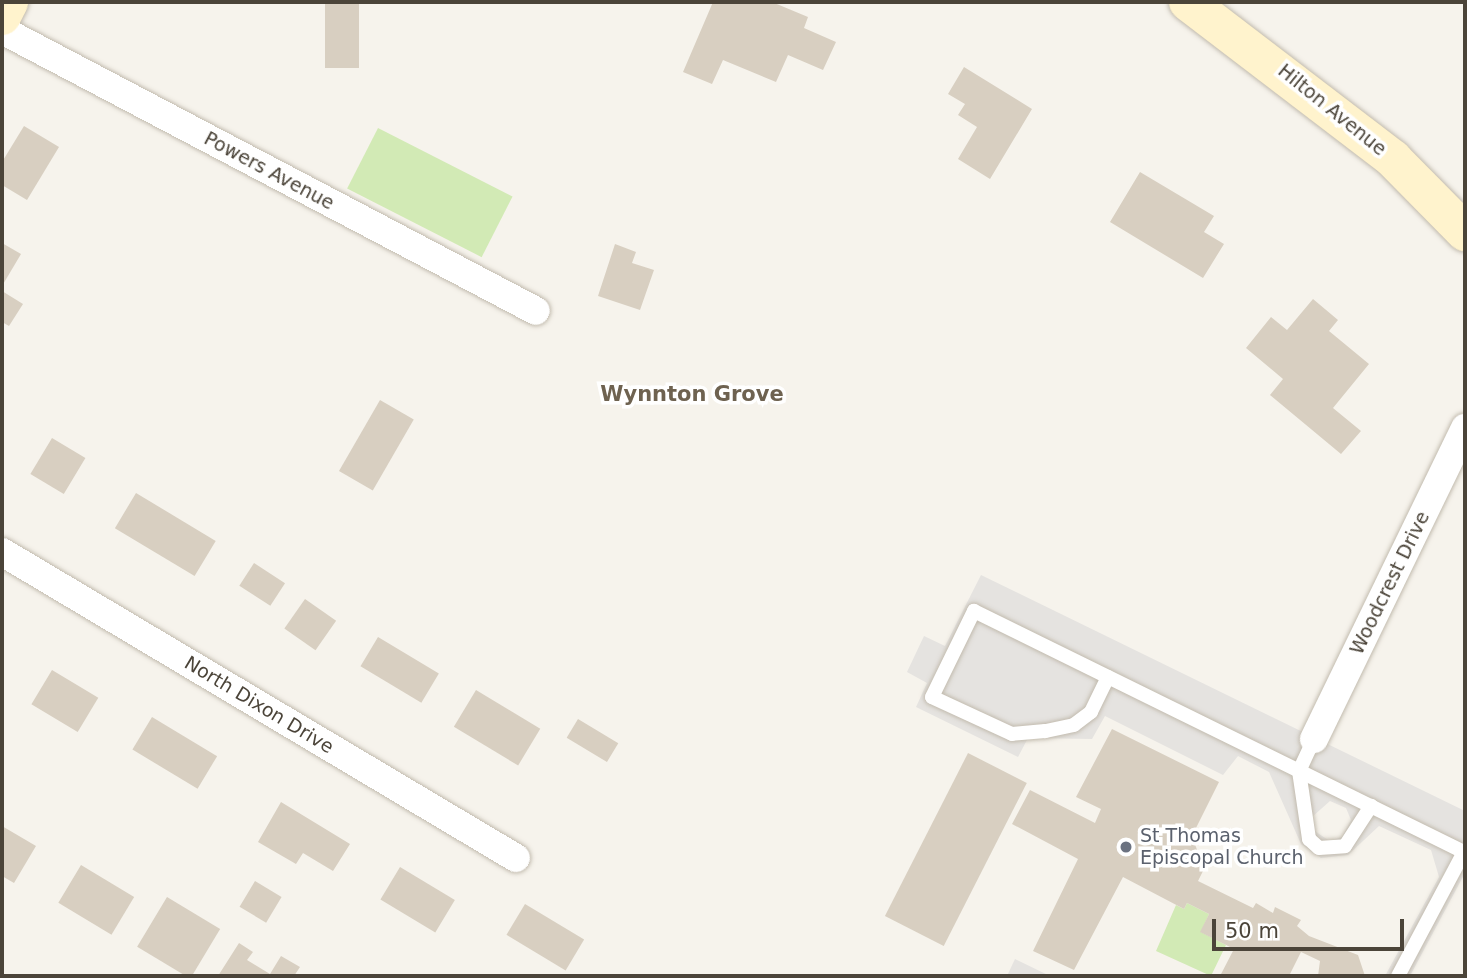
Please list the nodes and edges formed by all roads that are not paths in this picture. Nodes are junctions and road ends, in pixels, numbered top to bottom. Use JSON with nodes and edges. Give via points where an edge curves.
{"nodes":[{"id":1,"x":9,"y":2,"type":"edge"},
{"id":2,"x":1188,"y":2,"type":"edge"},
{"id":3,"x":2,"y":16,"type":"edge"},
{"id":4,"x":2,"y":30,"type":"edge"},
{"id":5,"x":1465,"y":232,"type":"edge"},
{"id":6,"x":536,"y":311,"type":"dead end"},
{"id":7,"x":1465,"y":428,"type":"edge"},
{"id":8,"x":2,"y":552,"type":"edge"},
{"id":9,"x":1108,"y":677,"type":"junction"},
{"id":10,"x":1314,"y":739,"type":"joint"},
{"id":11,"x":1300,"y":771,"type":"junction"},
{"id":12,"x":1371,"y":806,"type":"junction"},
{"id":13,"x":516,"y":858,"type":"dead end"},
{"id":14,"x":1398,"y":976,"type":"edge"}],
"edges":[{"from":1,"to":3,"type":"street"},
{"from":2,"to":5,"type":"street","name":"Hilton Avenue","via":[[1382,150]]},
{"from":4,"to":6,"type":"street","name":"Powers Avenue"},
{"from":7,"to":10,"type":"street","name":"Woodcrest Drive"},
{"from":8,"to":13,"type":"street","name":"North Dixon Drive"},
{"from":9,"to":9,"type":"lane","via":[[974,611],[932,697],[1012,734],[1045,731],[1074,725],[1091,712]]},
{"from":9,"to":11,"type":"lane"},
{"from":10,"to":11,"type":"lane"},
{"from":11,"to":12,"type":"lane"},
{"from":11,"to":12,"type":"lane","via":[[1302,822],[1319,848],[1334,850],[1356,837]]},
{"from":12,"to":14,"type":"lane","via":[[1464,852]]}]}
